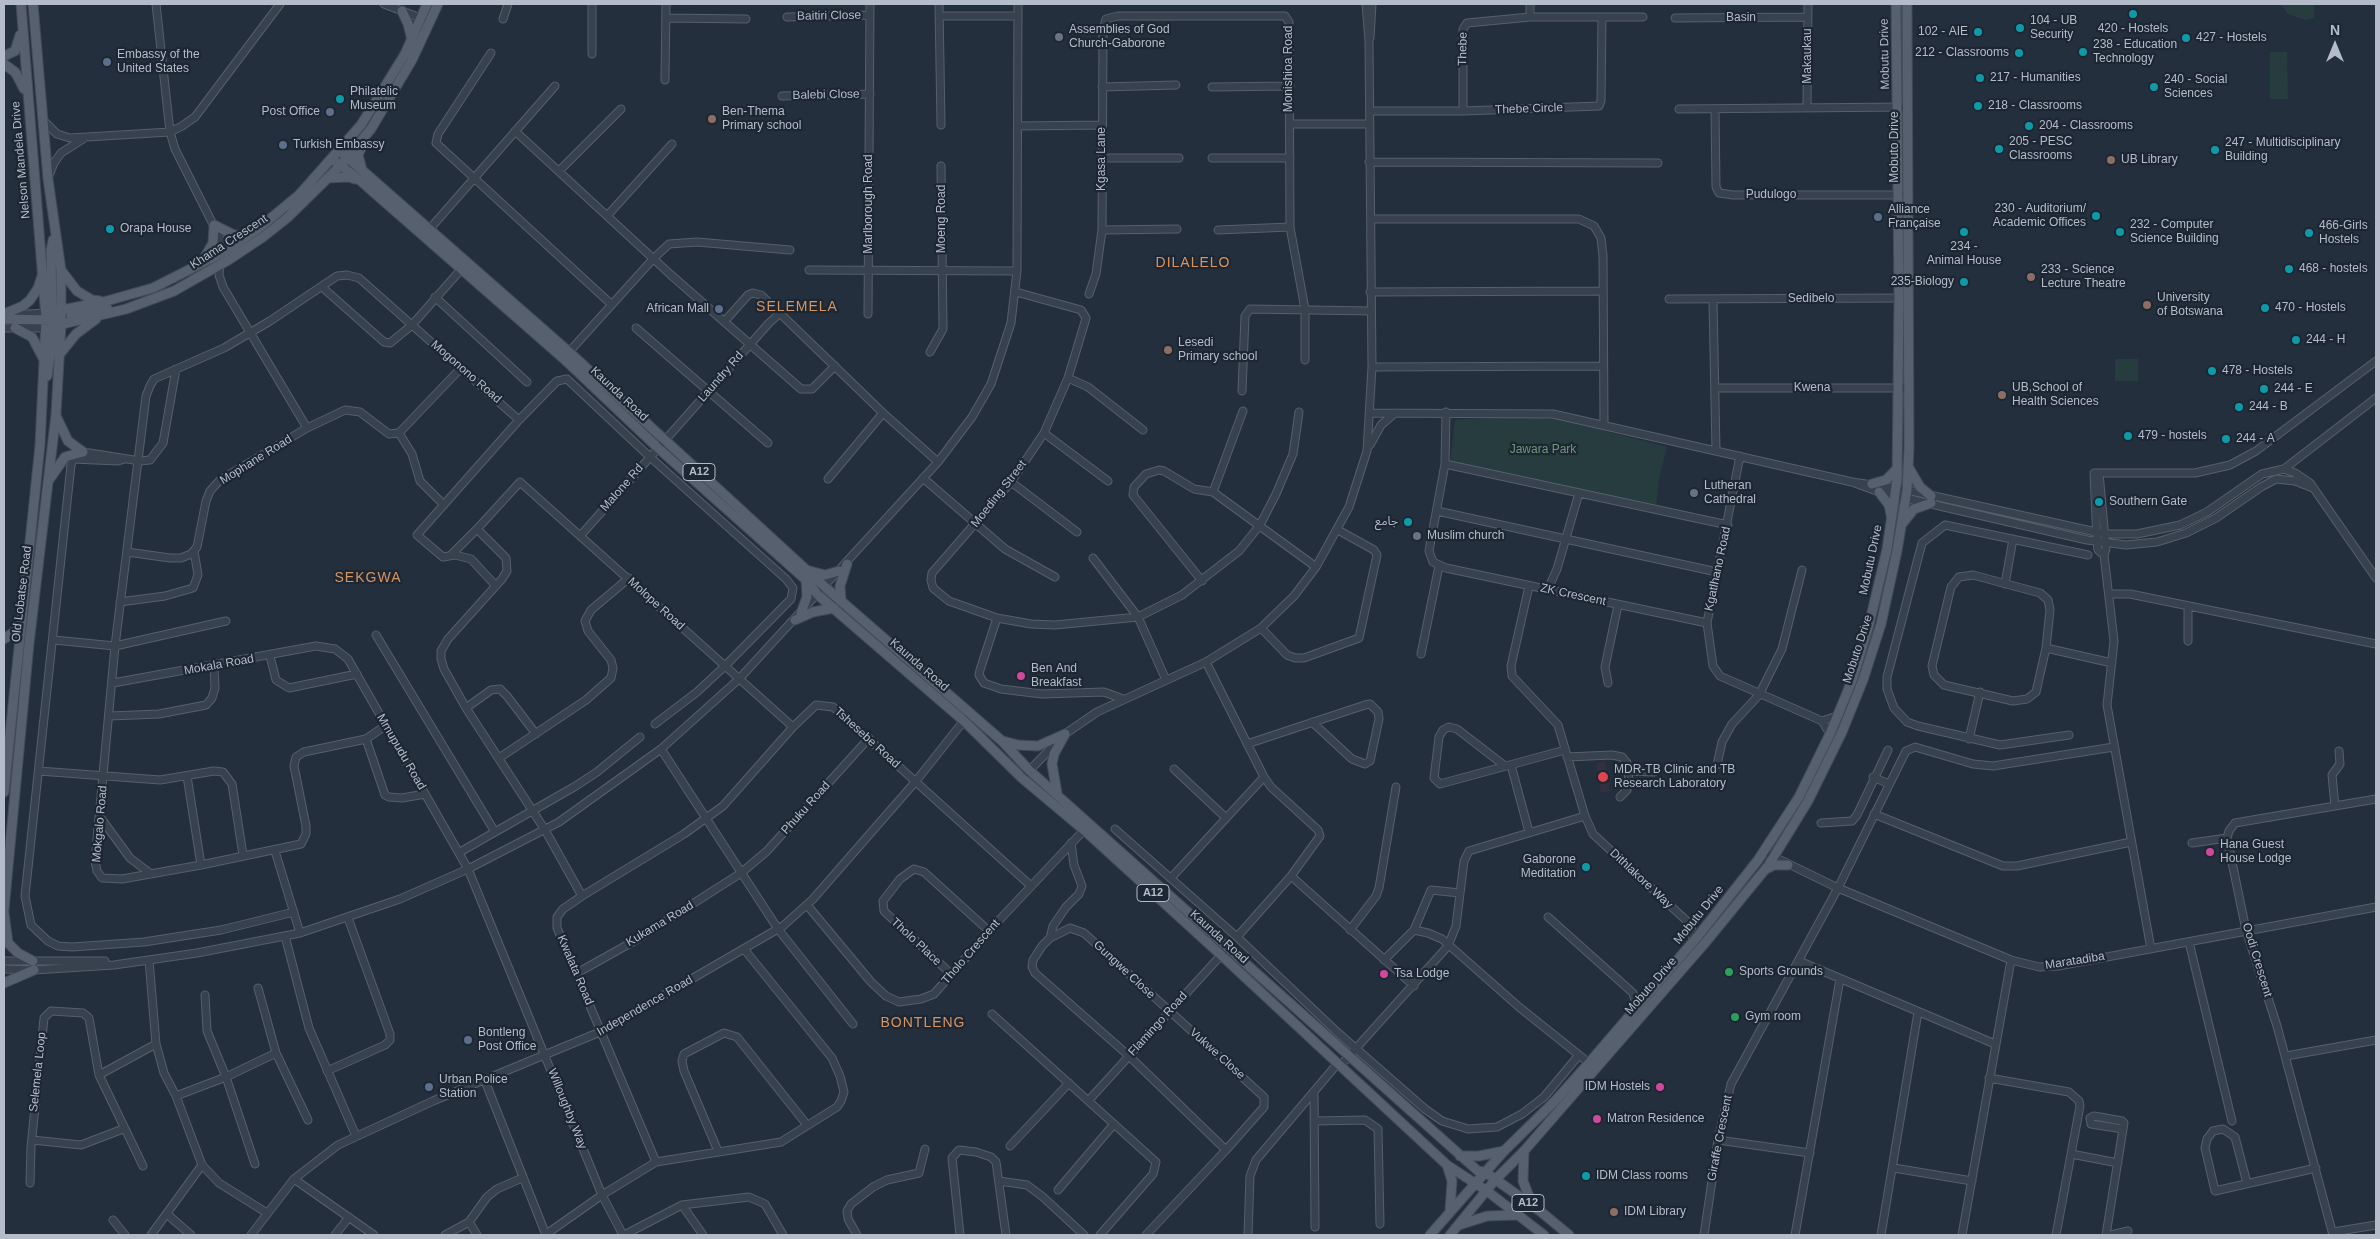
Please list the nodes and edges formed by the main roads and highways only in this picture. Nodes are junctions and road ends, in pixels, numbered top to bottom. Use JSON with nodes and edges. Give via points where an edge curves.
{"nodes":[{"id":1,"x":21,"y":4,"type":"edge"},
{"id":2,"x":33,"y":4,"type":"edge"},
{"id":3,"x":427,"y":4,"type":"edge"},
{"id":4,"x":438,"y":4,"type":"edge"},
{"id":5,"x":1896,"y":4,"type":"edge"},
{"id":6,"x":1907,"y":4,"type":"edge"},
{"id":7,"x":402,"y":11,"type":"road end"},
{"id":8,"x":22,"y":19,"type":"junction"},
{"id":9,"x":412,"y":40,"type":"junction"},
{"id":10,"x":4,"y":56,"type":"edge"},
{"id":11,"x":4,"y":64,"type":"edge"},
{"id":12,"x":28,"y":104,"type":"junction"},
{"id":13,"x":371,"y":129,"type":"junction"},
{"id":14,"x":340,"y":150,"type":"junction"},
{"id":15,"x":347,"y":157,"type":"junction"},
{"id":16,"x":332,"y":159,"type":"junction"},
{"id":17,"x":340,"y":166,"type":"junction"},
{"id":18,"x":363,"y":172,"type":"junction"},
{"id":19,"x":327,"y":178,"type":"junction"},
{"id":20,"x":362,"y":182,"type":"junction"},
{"id":21,"x":1903,"y":195,"type":"junction"},
{"id":22,"x":426,"y":232,"type":"junction"},
{"id":23,"x":250,"y":234,"type":"junction"},
{"id":24,"x":54,"y":235,"type":"junction"},
{"id":25,"x":228,"y":255,"type":"junction"},
{"id":26,"x":201,"y":264,"type":"junction"},
{"id":27,"x":465,"y":266,"type":"junction"},
{"id":28,"x":44,"y":270,"type":"junction"},
{"id":29,"x":60,"y":270,"type":"junction"},
{"id":30,"x":1904,"y":298,"type":"junction"},
{"id":31,"x":103,"y":302,"type":"junction"},
{"id":32,"x":133,"y":306,"type":"junction"},
{"id":33,"x":102,"y":315,"type":"junction"},
{"id":34,"x":4,"y":316,"type":"edge"},
{"id":35,"x":54,"y":319,"type":"junction"},
{"id":36,"x":15,"y":328,"type":"road end"},
{"id":37,"x":59,"y":356,"type":"junction"},
{"id":38,"x":44,"y":360,"type":"junction"},
{"id":39,"x":44,"y":383,"type":"junction"},
{"id":40,"x":56,"y":414,"type":"junction"},
{"id":41,"x":661,"y":444,"type":"junction"},
{"id":42,"x":1908,"y":466,"type":"junction"},
{"id":43,"x":1897,"y":470,"type":"junction"},
{"id":44,"x":48,"y":481,"type":"junction"},
{"id":45,"x":1872,"y":484,"type":"road end"},
{"id":46,"x":1879,"y":492,"type":"road end"},
{"id":47,"x":1892,"y":520,"type":"junction"},
{"id":48,"x":1901,"y":525,"type":"junction"},
{"id":49,"x":847,"y":564,"type":"road end"},
{"id":50,"x":810,"y":571,"type":"junction"},
{"id":51,"x":839,"y":571,"type":"road end"},
{"id":52,"x":806,"y":580,"type":"junction"},
{"id":53,"x":841,"y":599,"type":"junction"},
{"id":54,"x":834,"y":608,"type":"junction"},
{"id":55,"x":21,"y":627,"type":"junction"},
{"id":56,"x":4,"y":639,"type":"edge"},
{"id":57,"x":967,"y":718,"type":"junction"},
{"id":58,"x":1002,"y":741,"type":"junction"},
{"id":59,"x":4,"y":792,"type":"edge"},
{"id":60,"x":1057,"y":794,"type":"junction"},
{"id":61,"x":1782,"y":844,"type":"junction"},
{"id":62,"x":1766,"y":869,"type":"junction"},
{"id":63,"x":4,"y":911,"type":"edge"},
{"id":64,"x":4,"y":983,"type":"edge"},
{"id":65,"x":1504,"y":1151,"type":"junction"},
{"id":66,"x":1524,"y":1151,"type":"junction"},
{"id":67,"x":1460,"y":1156,"type":"junction"},
{"id":68,"x":1448,"y":1165,"type":"junction"},
{"id":69,"x":1485,"y":1172,"type":"junction"},
{"id":70,"x":1496,"y":1180,"type":"junction"},
{"id":71,"x":1475,"y":1185,"type":"junction"},
{"id":72,"x":1487,"y":1191,"type":"junction"},
{"id":73,"x":1450,"y":1210,"type":"junction"},
{"id":74,"x":1540,"y":1211,"type":"junction"},
{"id":75,"x":1517,"y":1215,"type":"junction"},
{"id":76,"x":1459,"y":1225,"type":"junction"},
{"id":77,"x":1430,"y":1235,"type":"edge"},
{"id":78,"x":1450,"y":1235,"type":"edge"},
{"id":79,"x":1544,"y":1235,"type":"edge"},
{"id":80,"x":1569,"y":1235,"type":"edge"}],
"edges":[{"from":1,"to":8,"type":"main road","name":"Nelson Mandela Drive"},
{"from":2,"to":24,"type":"main road","name":"Nelson Mandela Drive"},
{"from":3,"to":9,"type":"main road","name":"Khama Crescent"},
{"from":4,"to":13,"type":"main road","name":"Khama Crescent","via":[[412,60]]},
{"from":5,"to":21,"type":"main road","name":"Mobutu Drive"},
{"from":6,"to":21,"type":"main road","name":"Mobuto Drive","via":[[1908,107]]},
{"from":7,"to":9,"type":"main road"},
{"from":8,"to":10,"type":"main road","via":[[17,47],[13,53]]},
{"from":8,"to":12,"type":"main road","name":"Nelson Mandela Drive"},
{"from":9,"to":14,"type":"main road","name":"Khama Crescent","via":[[361,125]]},
{"from":11,"to":12,"type":"main road","via":[[19,77]]},
{"from":12,"to":28,"type":"main road","name":"Nelson Mandela Drive"},
{"from":13,"to":15,"type":"main road","name":"Khama Crescent"},
{"from":13,"to":18,"type":"main road","via":[[359,150]]},
{"from":14,"to":15,"type":"main road","name":"Kaunda Road","number":"A12"},
{"from":14,"to":16,"type":"main road","name":"Khama Crescent"},
{"from":15,"to":17,"type":"main road","name":"Khama Crescent"},
{"from":15,"to":18,"type":"main road","name":"Kaunda Road","number":"A12"},
{"from":16,"to":17,"type":"main road","name":"Kaunda Road","number":"A12"},
{"from":16,"to":23,"type":"main road","name":"Khama Crescent","via":[[299,195]]},
{"from":17,"to":19,"type":"main road","name":"Khama Crescent"},
{"from":17,"to":20,"type":"main road","name":"Kaunda Road","number":"A12"},
{"from":18,"to":22,"type":"main road","name":"Kaunda Road","number":"A12"},
{"from":19,"to":20,"type":"main road","via":[[349,177]]},
{"from":19,"to":25,"type":"main road","name":"Khama Crescent","via":[[264,237]]},
{"from":20,"to":22,"type":"main road","name":"Kaunda Road","number":"A12"},
{"from":21,"to":30,"type":"main road","name":"Mobutu Drive"},
{"from":22,"to":27,"type":"main road","name":"Kaunda Road","number":"A12"},
{"from":23,"to":25,"type":"main road","name":"Khama Crescent"},
{"from":23,"to":26,"type":"main road","via":[[234,235],[214,224],[213,243]]},
{"from":24,"to":29,"type":"main road","name":"Nelson Mandela Drive"},
{"from":24,"to":35,"type":"main road","via":[[51,251]]},
{"from":25,"to":26,"type":"main road","name":"Khama Crescent"},
{"from":25,"to":32,"type":"main road","name":"Khama Crescent","via":[[220,265],[174,291]]},
{"from":26,"to":31,"type":"main road","name":"Khama Crescent","via":[[153,288]]},
{"from":27,"to":41,"type":"main road","name":"Kaunda Road","number":"A12"},
{"from":27,"to":41,"type":"main road","name":"Kaunda Road","number":"A12","via":[[569,352]]},
{"from":28,"to":34,"type":"main road","via":[[30,300]]},
{"from":28,"to":35,"type":"main road","name":"Nelson Mandela Drive"},
{"from":29,"to":31,"type":"main road","via":[[77,291]]},
{"from":29,"to":35,"type":"main road","name":"Nelson Mandela Drive"},
{"from":30,"to":42,"type":"main road","name":"Mobuto Drive","via":[[1909,388]]},
{"from":30,"to":43,"type":"main road","name":"Mobutu Drive"},
{"from":31,"to":35,"type":"main road","name":"Khama Crescent"},
{"from":32,"to":33,"type":"main road","name":"Khama Crescent"},
{"from":32,"to":35,"type":"main road"},
{"from":33,"to":35,"type":"main road","name":"Khama Crescent"},
{"from":33,"to":37,"type":"main road","via":[[76,334]]},
{"from":34,"to":35,"type":"main road"},
{"from":35,"to":37,"type":"main road","name":"Old Lobatse Road"},
{"from":35,"to":38,"type":"main road","name":"Old Lobatse Road"},
{"from":35,"to":39,"type":"main road","via":[[50,370]]},
{"from":36,"to":38,"type":"main road","via":[[38,343]]},
{"from":37,"to":40,"type":"main road","name":"Old Lobatse Road"},
{"from":38,"to":39,"type":"main road","name":"Old Lobatse Road"},
{"from":39,"to":55,"type":"main road","name":"Old Lobatse Road"},
{"from":40,"to":44,"type":"main road","name":"Old Lobatse Road"},
{"from":40,"to":44,"type":"main road","via":[[77,455],[61,461]]},
{"from":41,"to":50,"type":"main road","name":"Kaunda Road","number":"A12"},
{"from":41,"to":52,"type":"main road","name":"Kaunda Road","number":"A12"},
{"from":42,"to":48,"type":"main road","name":"Mobuto Drive"},
{"from":42,"to":48,"type":"main road","via":[[1931,500],[1914,509]]},
{"from":43,"to":45,"type":"main road","via":[[1886,480]]},
{"from":43,"to":47,"type":"main road","name":"Mobutu Drive"},
{"from":44,"to":63,"type":"main road","name":"Old Lobatse Road"},
{"from":46,"to":47,"type":"main road","via":[[1889,506]]},
{"from":47,"to":65,"type":"main road","name":"Mobutu Drive","via":[[1888,549],[1853,678],[1799,797],[1764,852],[1693,942],[1555,1101]]},
{"from":48,"to":61,"type":"main road","name":"Mobuto Drive","via":[[1880,624],[1862,680],[1842,732]]},
{"from":49,"to":53,"type":"main road","via":[[840,586]]},
{"from":50,"to":51,"type":"main road","via":[[825,575]]},
{"from":50,"to":53,"type":"main road","name":"Kaunda Road","number":"A12"},
{"from":52,"to":54,"type":"main road","name":"Kaunda Road","number":"A12"},
{"from":52,"to":54,"type":"main road","via":[[807,597],[798,617]]},
{"from":53,"to":57,"type":"main road","name":"Kaunda Road","number":"A12"},
{"from":54,"to":57,"type":"main road","name":"Kaunda Road","number":"A12"},
{"from":55,"to":56,"type":"main road"},
{"from":55,"to":59,"type":"main road","name":"Old Lobatse Road"},
{"from":57,"to":58,"type":"main road","name":"Kaunda Road","number":"A12"},
{"from":57,"to":68,"type":"main road","name":"Kaunda Road","number":"A12","via":[[1022,778],[1084,830]]},
{"from":58,"to":60,"type":"main road","name":"Kaunda Road","number":"A12"},
{"from":58,"to":60,"type":"main road","via":[[1038,746],[1065,734],[1052,764]]},
{"from":60,"to":67,"type":"main road","number":"A12"},
{"from":61,"to":62,"type":"main road","name":"Mobuto Drive"},
{"from":61,"to":62,"type":"main road","via":[[1788,865],[1774,865]]},
{"from":62,"to":66,"type":"main road","name":"Mobuto Drive"},
{"from":63,"to":64,"type":"main road","name":"Old Lobatse Road","via":[[8,943],[34,966]]},
{"from":65,"to":67,"type":"main road"},
{"from":65,"to":69,"type":"main road","name":"Mobutu Drive"},
{"from":66,"to":70,"type":"main road","name":"Mobuto Drive"},
{"from":66,"to":74,"type":"main road","via":[[1524,1187],[1533,1206]]},
{"from":67,"to":69,"type":"main road","number":"A12","via":[[1478,1171]]},
{"from":68,"to":71,"type":"main road","name":"Kaunda Road","number":"A12"},
{"from":68,"to":73,"type":"main road","via":[[1452,1181]]},
{"from":69,"to":70,"type":"main road","number":"A12"},
{"from":69,"to":71,"type":"main road","name":"Mobutu Drive"},
{"from":70,"to":72,"type":"main road"},
{"from":70,"to":74,"type":"main road","number":"A12"},
{"from":71,"to":72,"type":"main road","name":"Kaunda Road","number":"A12"},
{"from":71,"to":73,"type":"main road","name":"Mobutu Drive"},
{"from":72,"to":75,"type":"main road","number":"A12"},
{"from":72,"to":76,"type":"main road"},
{"from":73,"to":77,"type":"main road","name":"Mobutu Drive"},
{"from":74,"to":80,"type":"main road","number":"A12"},
{"from":75,"to":76,"type":"main road","via":[[1487,1216]]},
{"from":75,"to":79,"type":"main road","number":"A12"},
{"from":76,"to":78,"type":"main road"}]}
